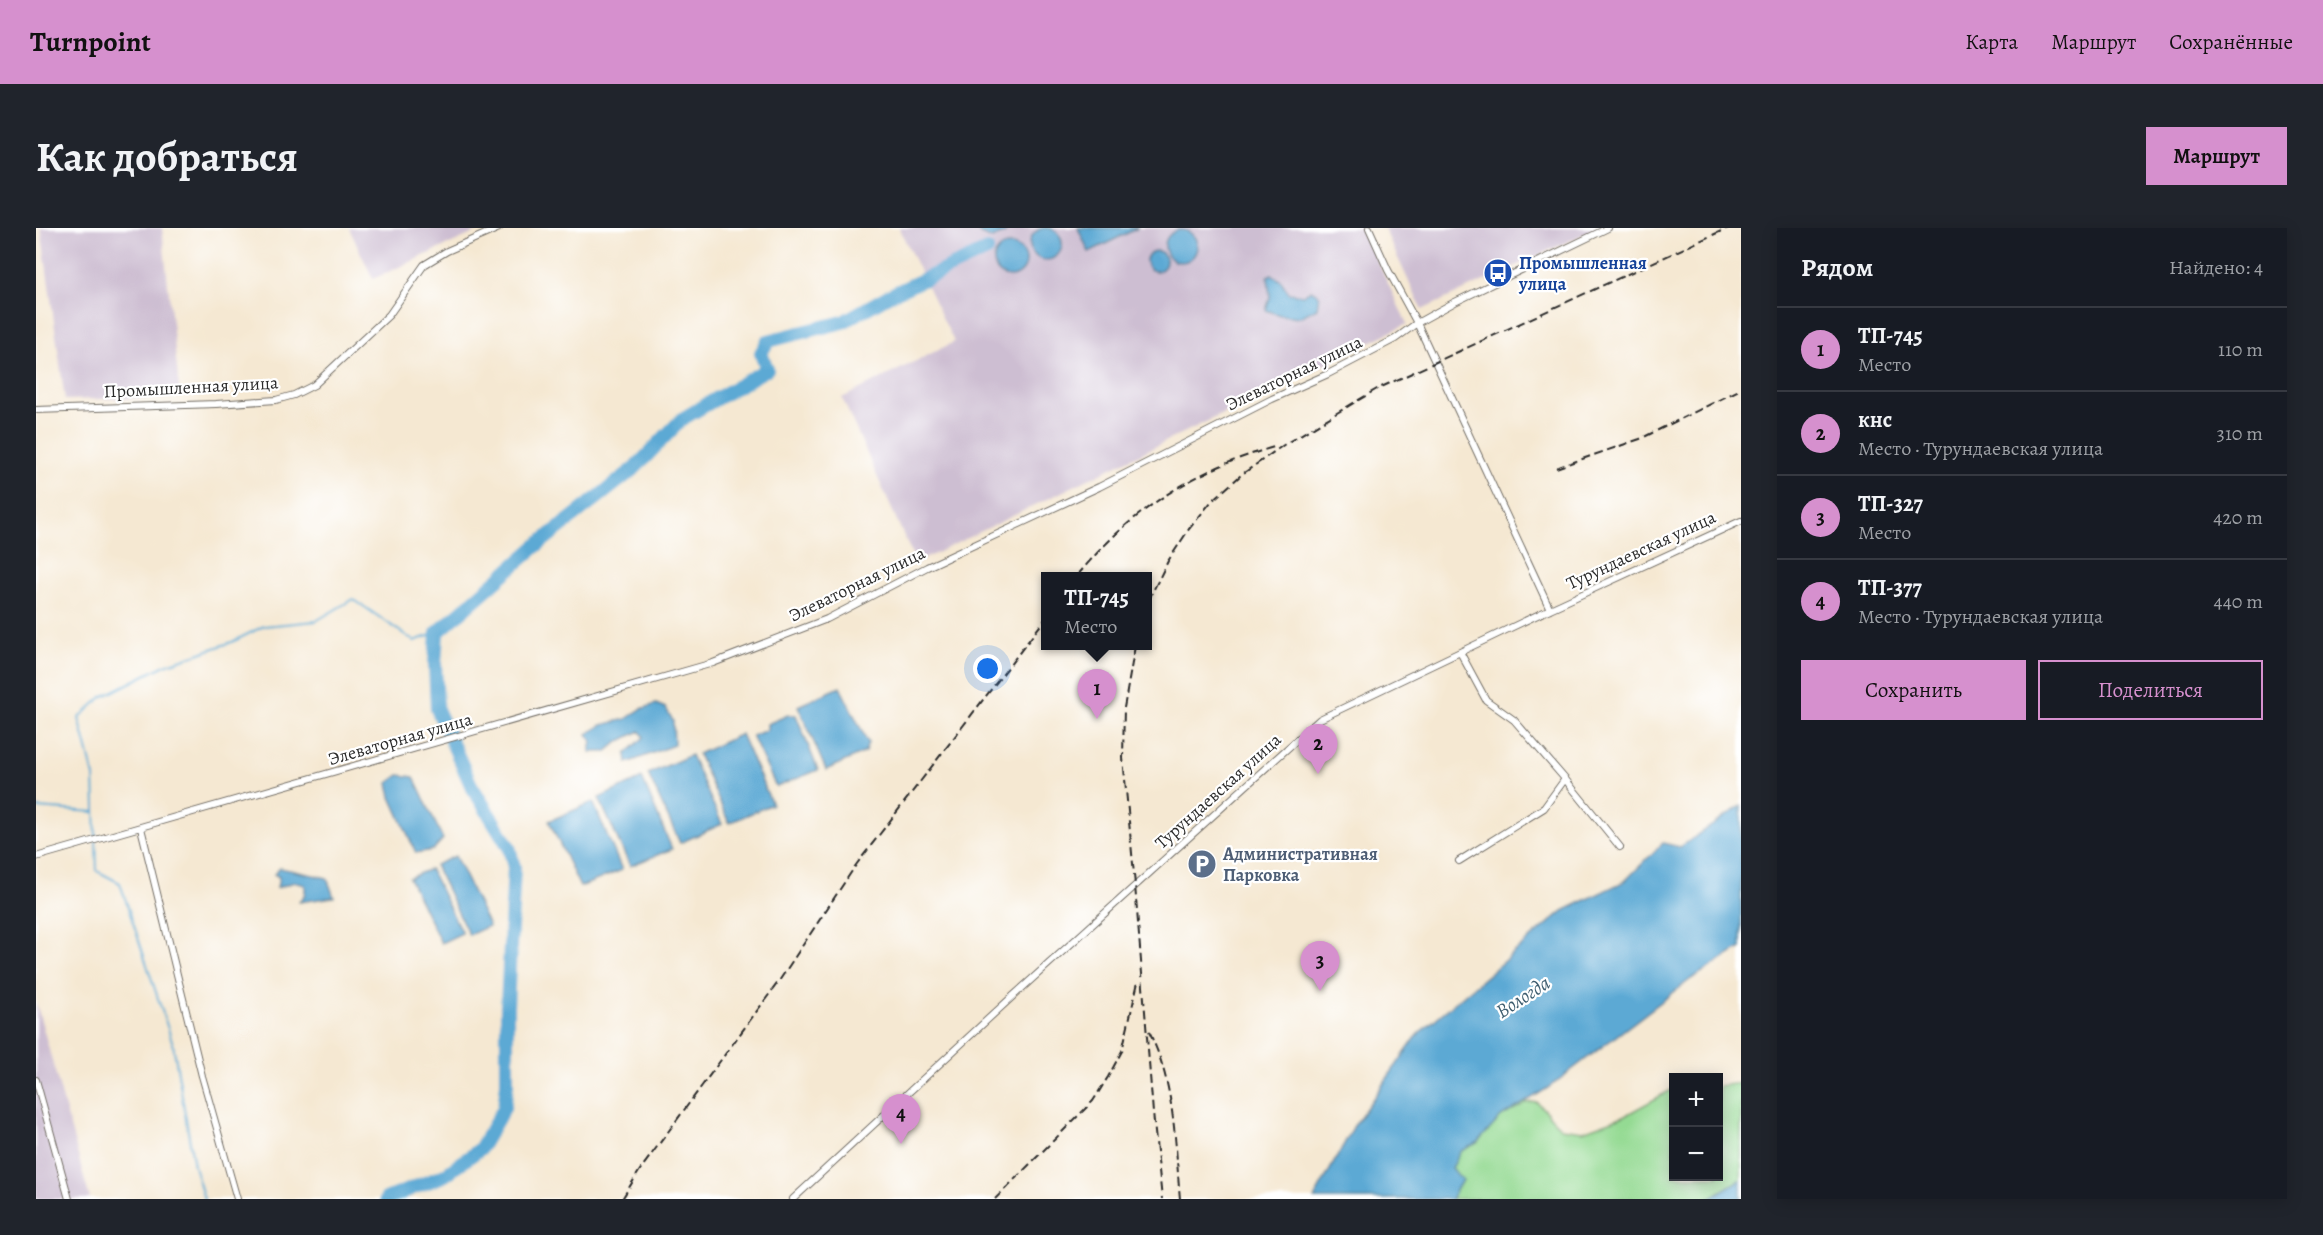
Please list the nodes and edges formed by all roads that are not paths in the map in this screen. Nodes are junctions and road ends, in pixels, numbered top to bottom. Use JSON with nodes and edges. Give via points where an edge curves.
{"nodes":[{"id":1,"x":499,"y":228,"type":"edge"},
{"id":2,"x":1369,"y":228,"type":"edge"},
{"id":3,"x":1608,"y":228,"type":"edge"},
{"id":4,"x":1417,"y":323,"type":"junction"},
{"id":5,"x":36,"y":410,"type":"edge"},
{"id":6,"x":1741,"y":521,"type":"edge"},
{"id":7,"x":1550,"y":609,"type":"junction"},
{"id":8,"x":1460,"y":652,"type":"junction"},
{"id":9,"x":1565,"y":779,"type":"junction"},
{"id":10,"x":141,"y":828,"type":"junction"},
{"id":11,"x":1620,"y":847,"type":"dead end"},
{"id":12,"x":36,"y":857,"type":"edge"},
{"id":13,"x":1459,"y":861,"type":"dead end"},
{"id":14,"x":36,"y":1080,"type":"edge"},
{"id":15,"x":69,"y":1199,"type":"edge"},
{"id":16,"x":237,"y":1199,"type":"edge"},
{"id":17,"x":793,"y":1199,"type":"edge"}],
"edges":[{"from":1,"to":5,"type":"street","name":"Промышленная улица","via":[[424,265],[389,315],[314,385],[294,395],[216,404]]},
{"from":2,"to":4,"type":"street"},
{"from":3,"to":4,"type":"street","name":"Элеваторная улица"},
{"from":4,"to":7,"type":"street"},
{"from":4,"to":10,"type":"street","name":"Элеваторная улица","via":[[1328,374],[827,619],[714,663]]},
{"from":6,"to":7,"type":"street","name":"Турундаевская улица"},
{"from":7,"to":8,"type":"street","name":"Турундаевская улица"},
{"from":8,"to":9,"type":"street","via":[[1486,700],[1514,720]]},
{"from":8,"to":17,"type":"street","name":"Турундаевская улица","via":[[1320,719]]},
{"from":9,"to":11,"type":"street"},
{"from":9,"to":13,"type":"street","via":[[1544,808]]},
{"from":10,"to":12,"type":"street","name":"Элеваторная улица"},
{"from":10,"to":16,"type":"street","via":[[202,1076]]},
{"from":14,"to":15,"type":"street"}]}
